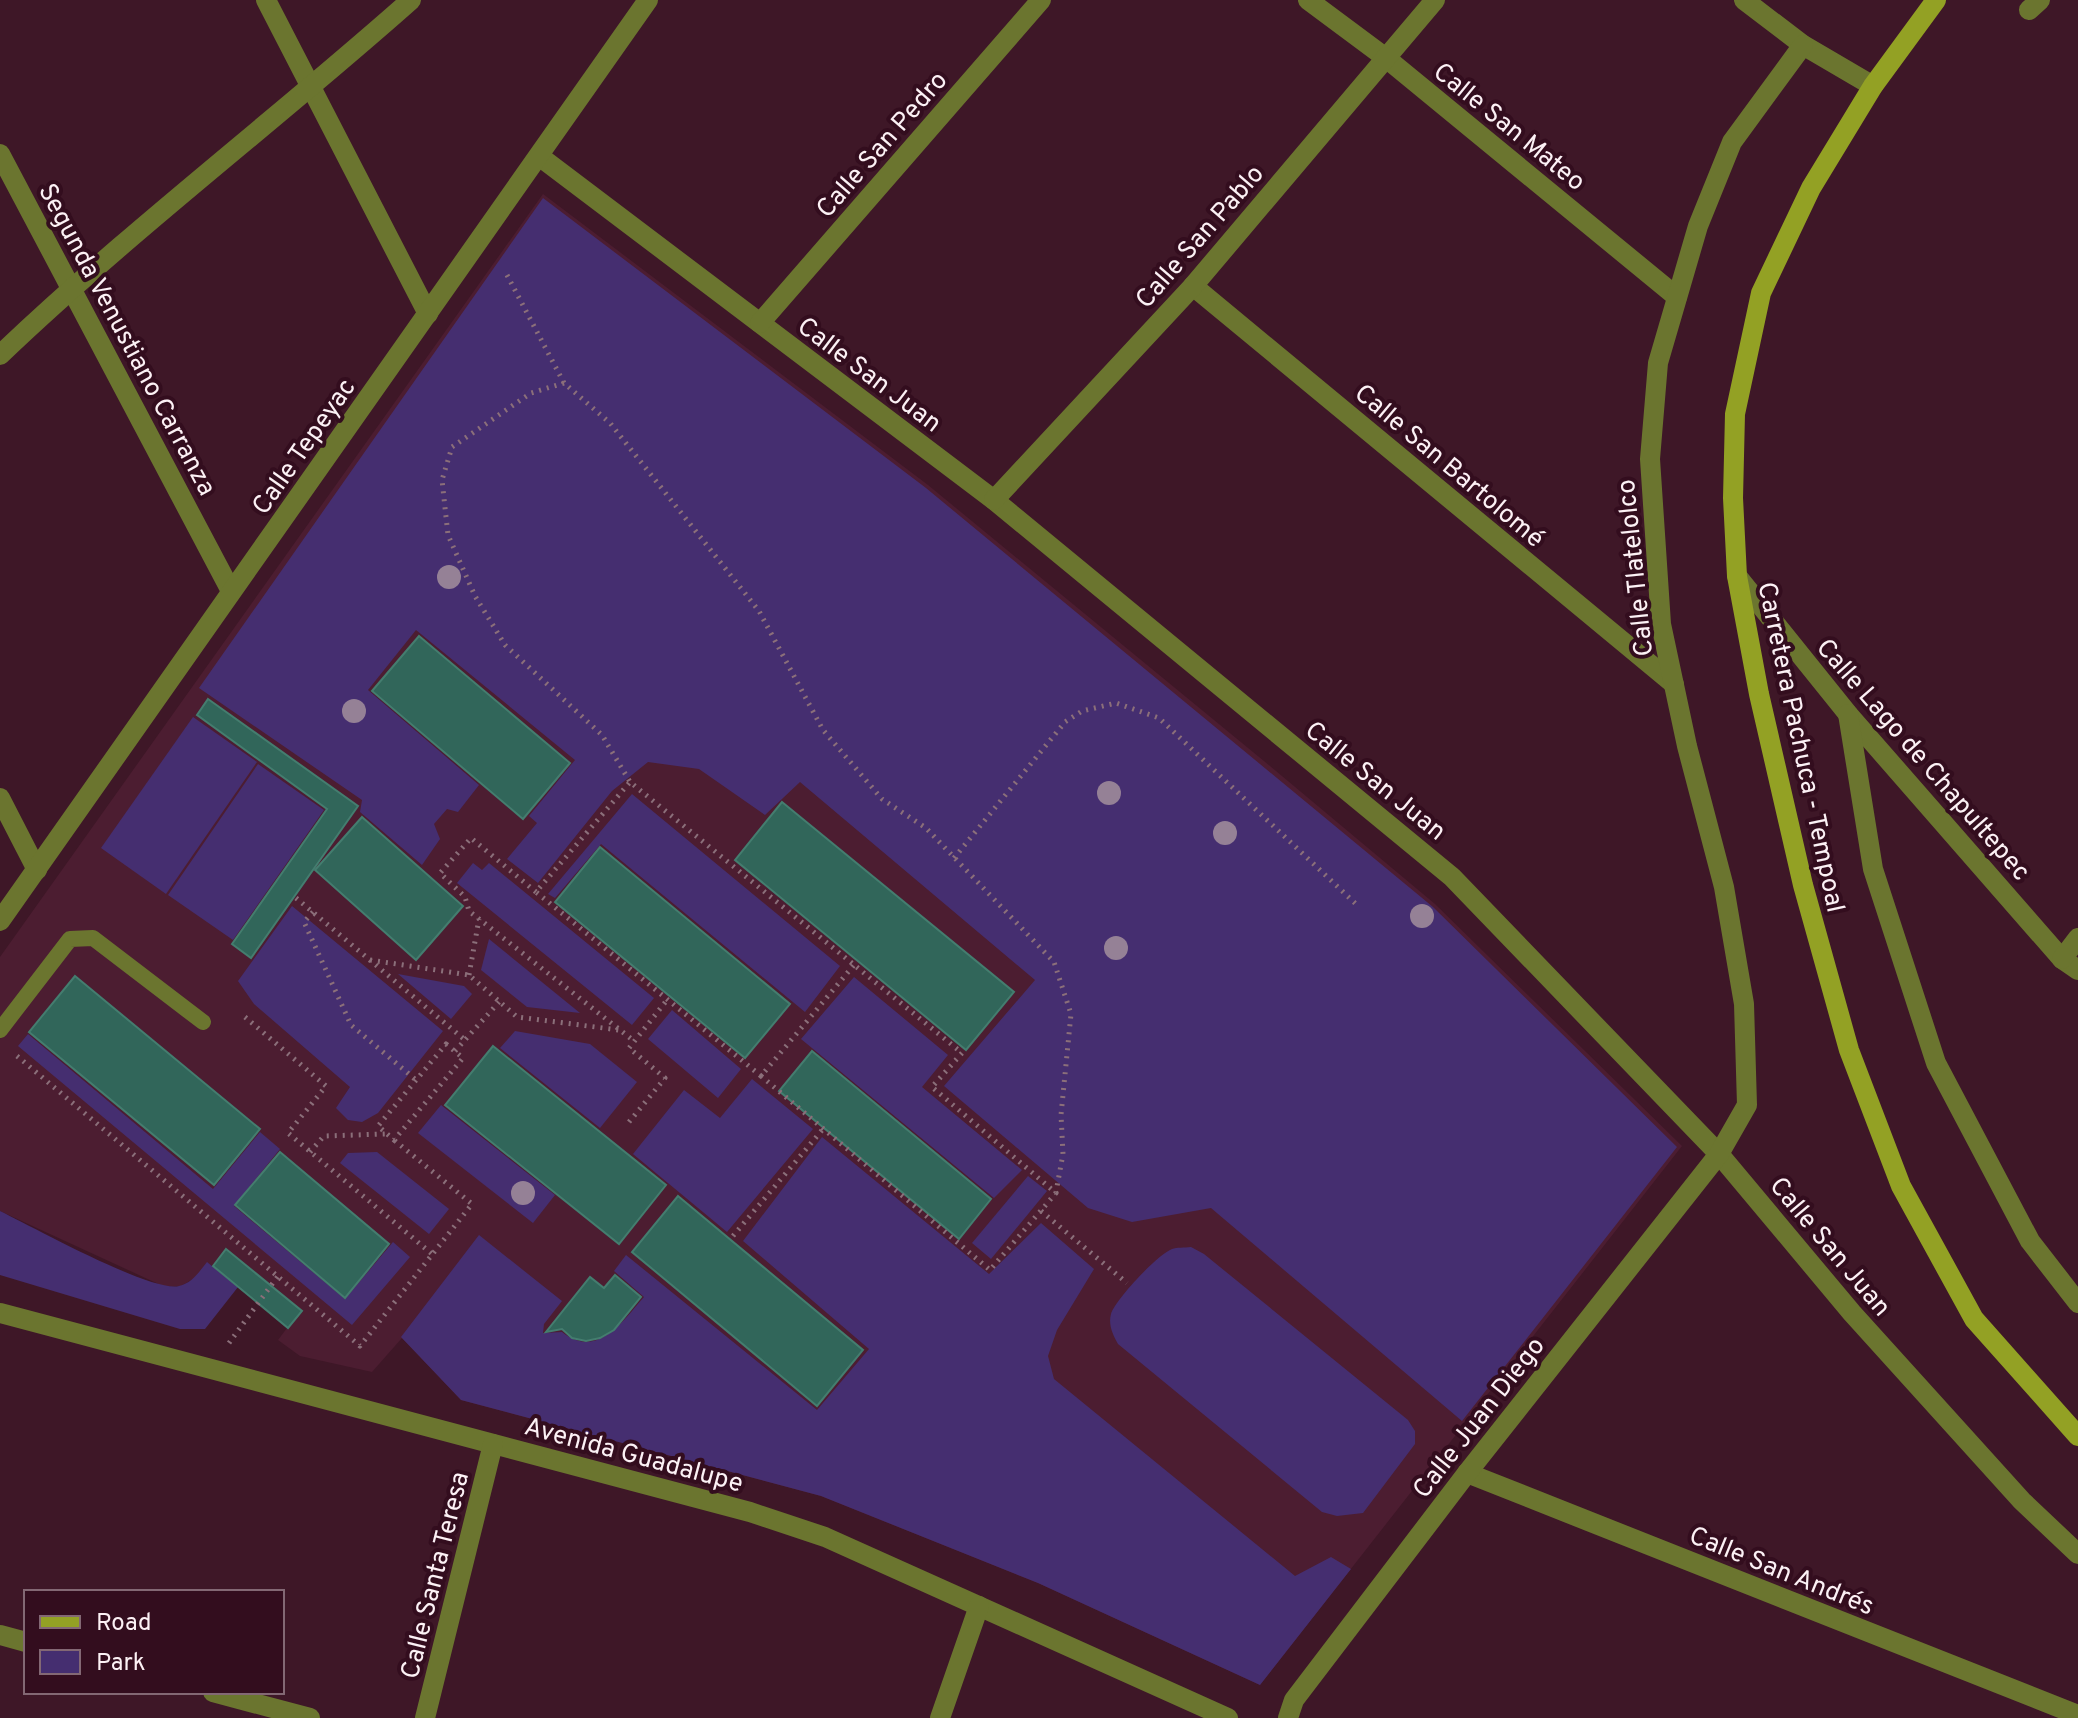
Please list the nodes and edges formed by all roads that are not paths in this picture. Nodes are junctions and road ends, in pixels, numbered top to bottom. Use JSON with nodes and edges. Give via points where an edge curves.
{"nodes":[{"id":1,"x":266,"y":0,"type":"edge"},
{"id":2,"x":411,"y":0,"type":"edge"},
{"id":3,"x":648,"y":0,"type":"edge"},
{"id":4,"x":1041,"y":0,"type":"edge"},
{"id":5,"x":1308,"y":0,"type":"edge"},
{"id":6,"x":1435,"y":0,"type":"edge"},
{"id":7,"x":1744,"y":0,"type":"edge"},
{"id":8,"x":1936,"y":0,"type":"edge"},
{"id":9,"x":1803,"y":45,"type":"junction"},
{"id":10,"x":1386,"y":58,"type":"junction"},
{"id":11,"x":1873,"y":86,"type":"junction"},
{"id":12,"x":312,"y":88,"type":"junction"},
{"id":13,"x":0,"y":154,"type":"edge"},
{"id":14,"x":539,"y":156,"type":"junction"},
{"id":15,"x":73,"y":286,"type":"junction"},
{"id":16,"x":1193,"y":286,"type":"junction"},
{"id":17,"x":1677,"y":297,"type":"junction"},
{"id":18,"x":428,"y":314,"type":"junction"},
{"id":19,"x":760,"y":323,"type":"junction"},
{"id":20,"x":0,"y":355,"type":"edge"},
{"id":21,"x":994,"y":500,"type":"junction"},
{"id":22,"x":1737,"y":576,"type":"junction"},
{"id":23,"x":231,"y":591,"type":"junction"},
{"id":24,"x":1674,"y":684,"type":"junction"},
{"id":25,"x":1848,"y":714,"type":"junction"},
{"id":26,"x":0,"y":798,"type":"edge"},
{"id":27,"x":37,"y":870,"type":"junction"},
{"id":28,"x":0,"y":921,"type":"edge"},
{"id":29,"x":2078,"y":938,"type":"edge"},
{"id":30,"x":2070,"y":964,"type":"edge"},
{"id":31,"x":203,"y":1022,"type":"dead end"},
{"id":32,"x":0,"y":1030,"type":"edge"},
{"id":33,"x":1719,"y":1154,"type":"junction"},
{"id":34,"x":2078,"y":1303,"type":"edge"},
{"id":35,"x":0,"y":1313,"type":"edge"},
{"id":36,"x":2078,"y":1436,"type":"edge"},
{"id":37,"x":493,"y":1444,"type":"junction"},
{"id":38,"x":1467,"y":1473,"type":"junction"},
{"id":39,"x":2078,"y":1554,"type":"edge"},
{"id":40,"x":979,"y":1606,"type":"junction"},
{"id":41,"x":0,"y":1635,"type":"edge"},
{"id":42,"x":24,"y":1641,"type":"edge"},
{"id":43,"x":220,"y":1694,"type":"edge"},
{"id":44,"x":2078,"y":1715,"type":"edge"},
{"id":45,"x":310,"y":1718,"type":"edge"},
{"id":46,"x":425,"y":1718,"type":"edge"},
{"id":47,"x":940,"y":1718,"type":"edge"},
{"id":48,"x":1228,"y":1718,"type":"edge"},
{"id":49,"x":1288,"y":1718,"type":"edge"}],
"edges":[{"from":1,"to":12,"type":"street"},
{"from":2,"to":12,"type":"street"},
{"from":3,"to":14,"type":"street","name":"Calle Tepeyac"},
{"from":4,"to":19,"type":"street","name":"Calle San Pedro"},
{"from":5,"to":10,"type":"street","name":"Calle San Mateo"},
{"from":6,"to":10,"type":"street","name":"Calle San Pablo"},
{"from":7,"to":9,"type":"street"},
{"from":8,"to":11,"type":"main road","name":"Carretera Pachuca - Tempoal"},
{"from":9,"to":11,"type":"street"},
{"from":9,"to":17,"type":"street","name":"Calle Tlatelolco","via":[[1732,142]]},
{"from":10,"to":16,"type":"street","name":"Calle San Pablo"},
{"from":10,"to":17,"type":"street","name":"Calle San Mateo"},
{"from":11,"to":22,"type":"main road","name":"Carretera Pachuca - Tempoal","via":[[1811,188],[1761,293],[1735,414]]},
{"from":12,"to":15,"type":"street"},
{"from":12,"to":18,"type":"street"},
{"from":13,"to":15,"type":"street","name":"Segunda Venustiano Carranza"},
{"from":14,"to":18,"type":"street","name":"Calle Tepeyac"},
{"from":14,"to":19,"type":"street","name":"Calle San Juan"},
{"from":15,"to":20,"type":"street"},
{"from":15,"to":23,"type":"street","name":"Segunda Venustiano Carranza"},
{"from":16,"to":21,"type":"street","name":"Calle San Pablo"},
{"from":16,"to":24,"type":"street","name":"Calle San Bartolomé"},
{"from":17,"to":24,"type":"street","name":"Calle Tlatelolco","via":[[1658,363],[1650,459],[1661,624]]},
{"from":18,"to":23,"type":"street","name":"Calle Tepeyac"},
{"from":19,"to":21,"type":"street","name":"Calle San Juan"},
{"from":21,"to":33,"type":"street","name":"Calle San Juan","via":[[1452,877]]},
{"from":22,"to":25,"type":"street","name":"Calle Lago de Chapultepec"},
{"from":22,"to":36,"type":"main road","name":"Carretera Pachuca - Tempoal","via":[[1803,885],[1849,1050],[1901,1186],[1974,1319]]},
{"from":23,"to":27,"type":"street","name":"Calle Tepeyac"},
{"from":24,"to":33,"type":"street","name":"Calle Tlatelolco","via":[[1724,887],[1744,1004],[1747,1105]]},
{"from":25,"to":30,"type":"street","name":"Calle Lago de Chapultepec"},
{"from":25,"to":34,"type":"street","via":[[1873,869],[1936,1063],[2030,1241]]},
{"from":26,"to":27,"type":"street"},
{"from":27,"to":28,"type":"street","name":"Calle Tepeyac"},
{"from":29,"to":30,"type":"street"},
{"from":31,"to":32,"type":"lane","via":[[93,938],[81,938],[70,939]]},
{"from":33,"to":38,"type":"street","name":"Calle Juan Diego"},
{"from":33,"to":39,"type":"street","name":"Calle San Juan","via":[[1852,1313],[2022,1501]]},
{"from":35,"to":37,"type":"street","name":"Avenida Guadalupe"},
{"from":37,"to":40,"type":"street","name":"Avenida Guadalupe","via":[[750,1512],[825,1537]]},
{"from":37,"to":46,"type":"street","name":"Calle Santa Teresa"},
{"from":38,"to":44,"type":"street","name":"Calle San Andrés"},
{"from":38,"to":49,"type":"street","name":"Calle Juan Diego","via":[[1294,1700]]},
{"from":40,"to":47,"type":"street"},
{"from":40,"to":48,"type":"street","name":"Avenida Guadalupe"},
{"from":41,"to":42,"type":"street"},
{"from":43,"to":45,"type":"street"}]}
